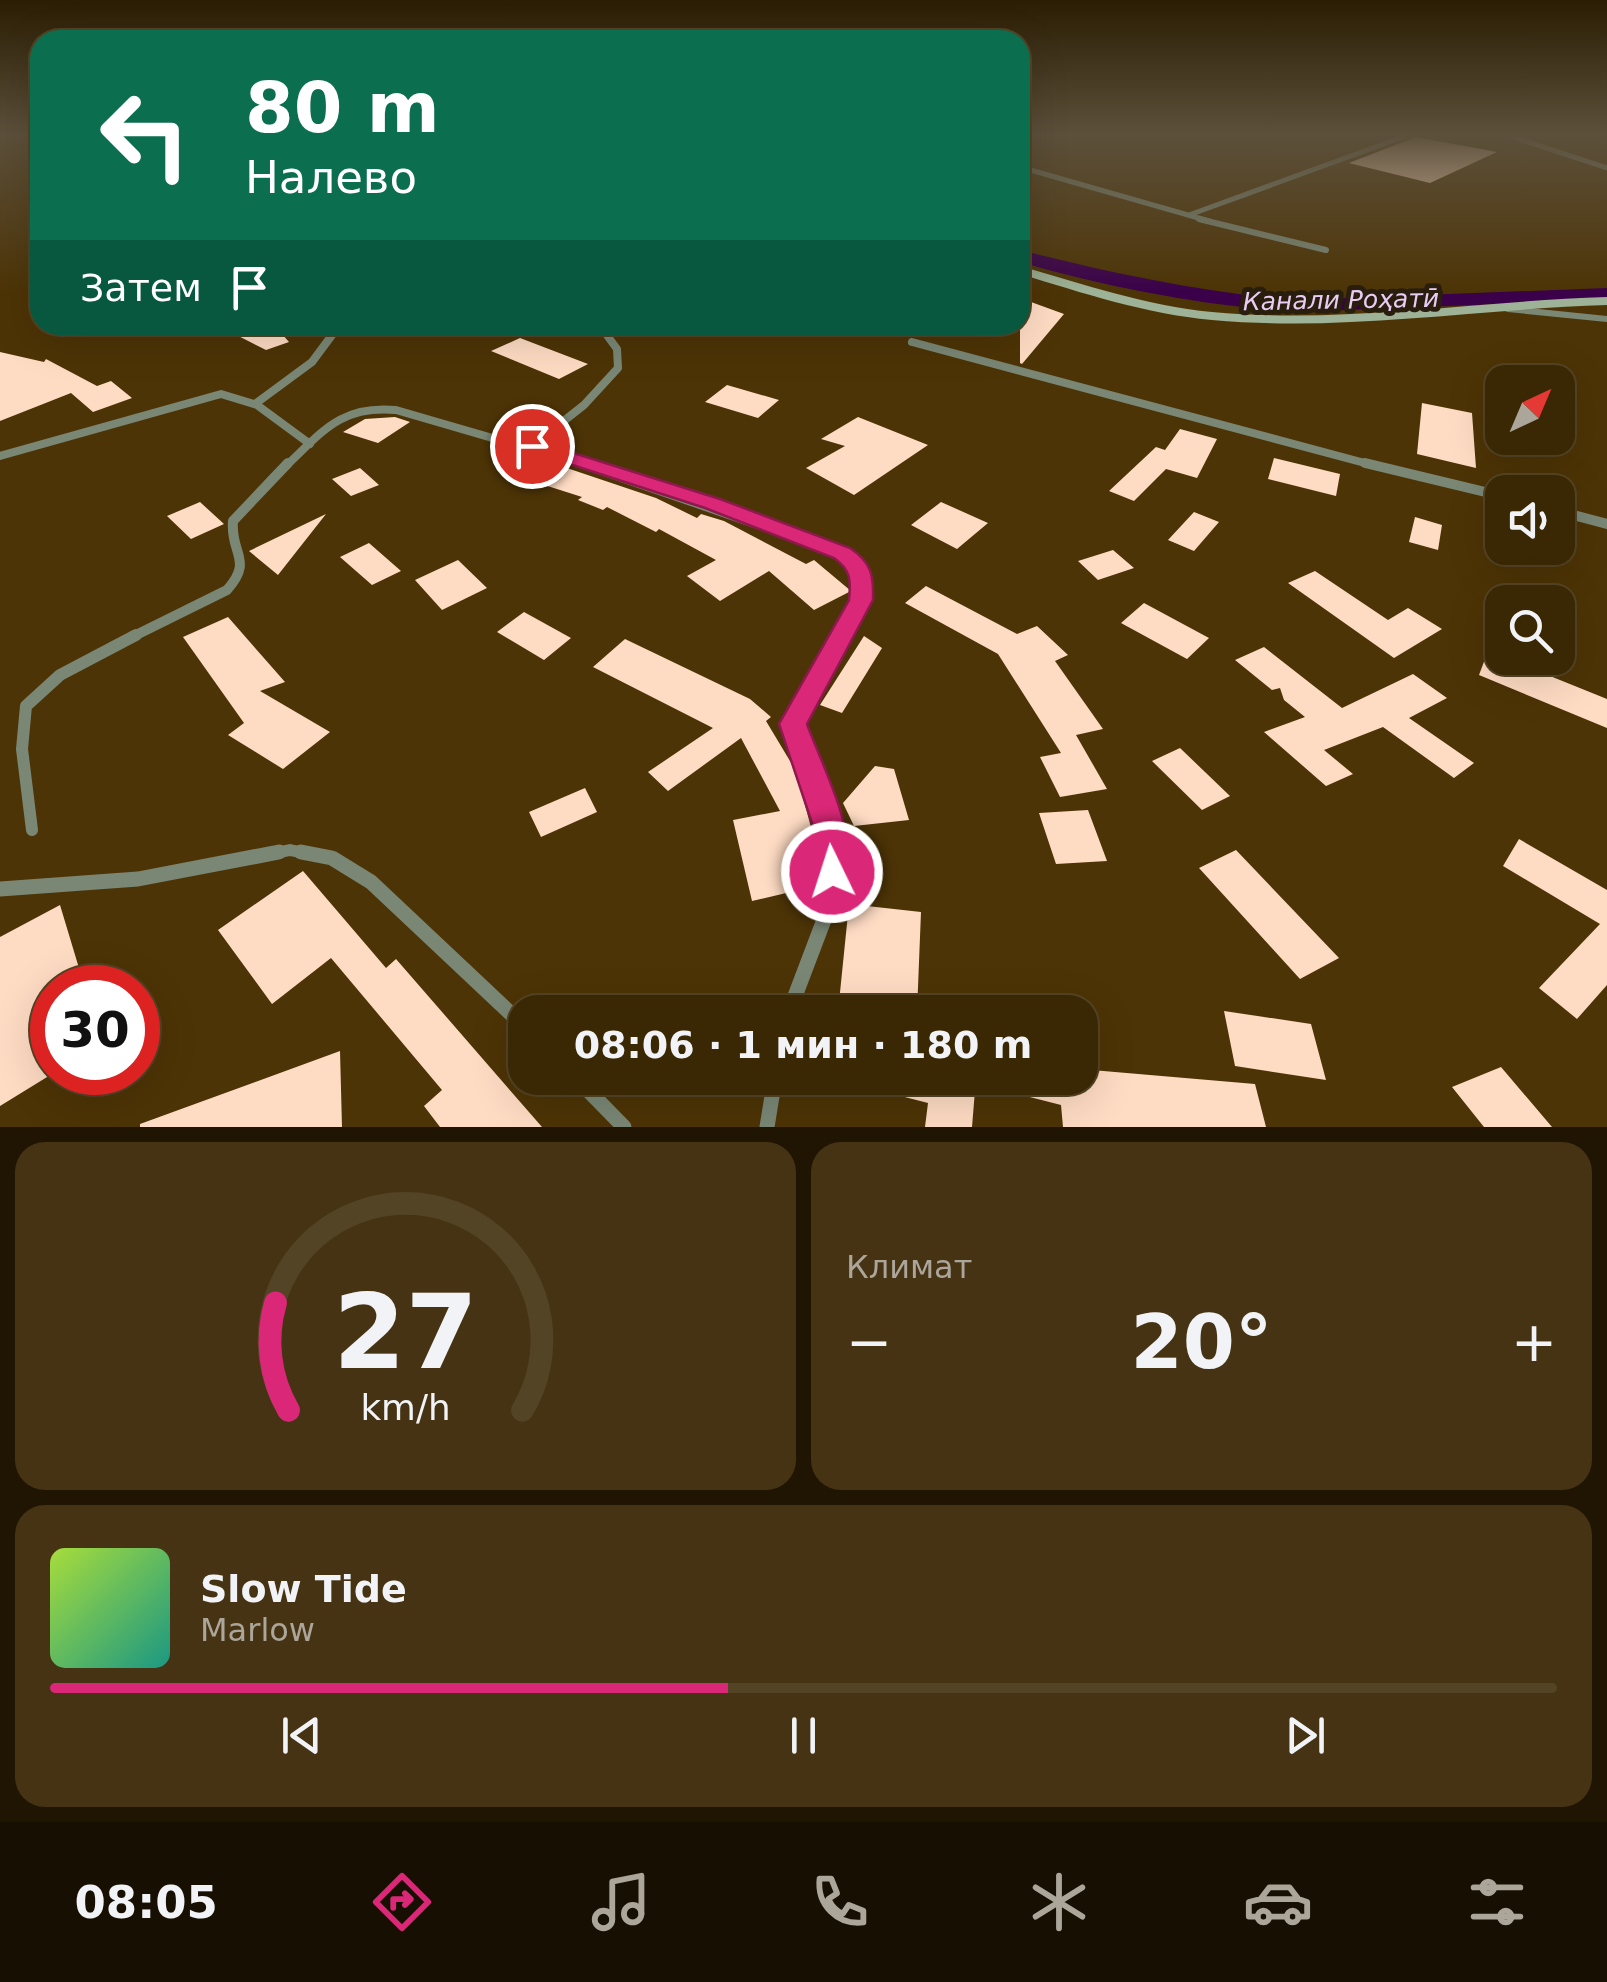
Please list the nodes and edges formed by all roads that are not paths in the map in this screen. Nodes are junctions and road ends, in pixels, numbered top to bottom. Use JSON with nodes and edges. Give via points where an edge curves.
{"nodes":[{"id":1,"x":1087,"y":187,"type":"edge"},
{"id":2,"x":1268,"y":187,"type":"edge"},
{"id":3,"x":1188,"y":216,"type":"junction"},
{"id":4,"x":1326,"y":250,"type":"dead end"},
{"id":5,"x":1030,"y":273,"type":"edge"},
{"id":6,"x":1607,"y":301,"type":"edge"},
{"id":7,"x":1482,"y":307,"type":"junction"},
{"id":8,"x":1607,"y":319,"type":"edge"},
{"id":9,"x":332,"y":335,"type":"edge"},
{"id":10,"x":605,"y":335,"type":"edge"},
{"id":11,"x":912,"y":342,"type":"dead end"},
{"id":12,"x":255,"y":404,"type":"junction"},
{"id":13,"x":310,"y":444,"type":"junction"},
{"id":14,"x":532,"y":446,"type":"junction"},
{"id":15,"x":0,"y":456,"type":"edge"},
{"id":16,"x":1485,"y":492,"type":"edge"},
{"id":17,"x":1575,"y":516,"type":"edge"},
{"id":18,"x":1607,"y":524,"type":"edge"},
{"id":19,"x":32,"y":830,"type":"dead end"},
{"id":20,"x":0,"y":889,"type":"edge"},
{"id":21,"x":795,"y":995,"type":"edge"},
{"id":22,"x":508,"y":1012,"type":"edge"},
{"id":23,"x":593,"y":1095,"type":"edge"},
{"id":24,"x":772,"y":1095,"type":"edge"},
{"id":25,"x":624,"y":1127,"type":"edge"},
{"id":26,"x":766,"y":1127,"type":"edge"}],
"edges":[{"from":1,"to":3,"type":"street"},
{"from":2,"to":3,"type":"street"},
{"from":3,"to":4,"type":"street"},
{"from":5,"to":7,"type":"street","via":[[1213,316],[1287,320]]},
{"from":6,"to":7,"type":"street"},
{"from":7,"to":8,"type":"street"},
{"from":9,"to":12,"type":"street","via":[[312,362]]},
{"from":10,"to":14,"type":"street","via":[[620,356],[619,367]]},
{"from":11,"to":16,"type":"street"},
{"from":12,"to":13,"type":"street"},
{"from":12,"to":15,"type":"street","via":[[240,396],[202,398]]},
{"from":13,"to":14,"type":"street","via":[[330,422],[371,408]]},
{"from":13,"to":19,"type":"street","via":[[234,519],[244,560],[227,590],[61,674],[24,708]]},
{"from":14,"to":21,"type":"street","via":[[712,504],[856,563],[861,600],[793,724],[834,841],[830,904]]},
{"from":17,"to":18,"type":"street"},
{"from":20,"to":22,"type":"street","via":[[138,879],[290,850],[332,858],[370,882]]},
{"from":23,"to":25,"type":"street"},
{"from":24,"to":26,"type":"street"}]}
